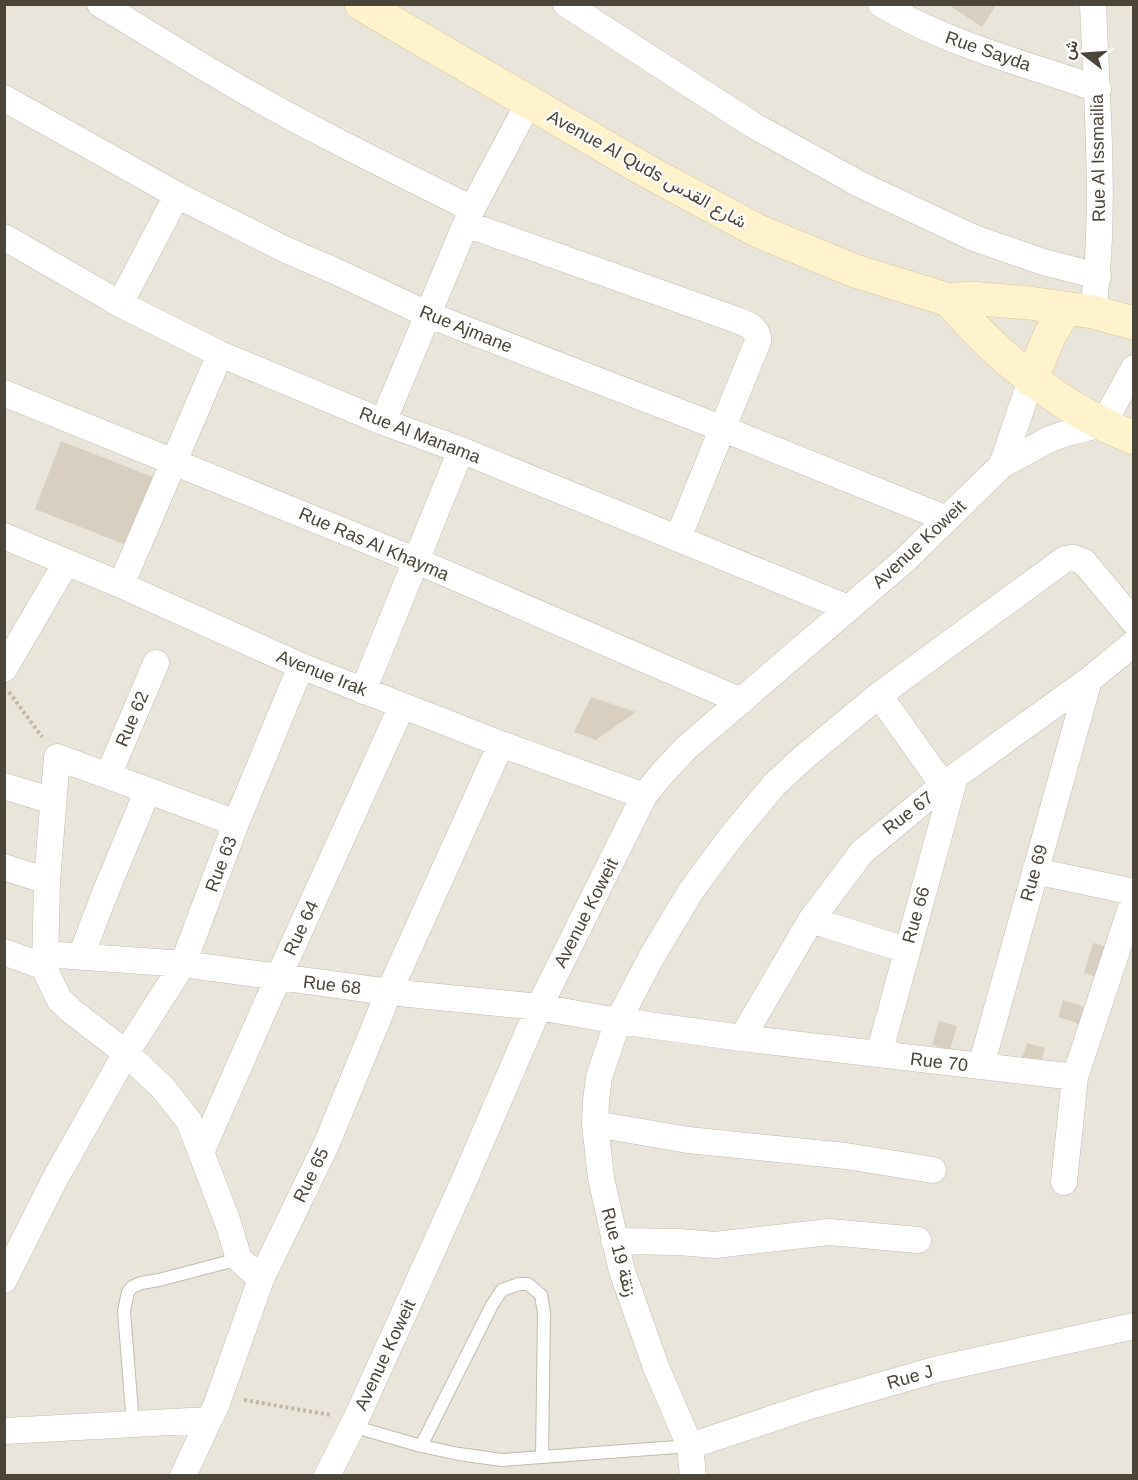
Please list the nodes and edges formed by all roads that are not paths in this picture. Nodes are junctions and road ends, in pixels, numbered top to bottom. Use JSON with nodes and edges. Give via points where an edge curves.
{"nodes":[{"id":1,"x":100,"y":4,"type":"edge"},
{"id":2,"x":360,"y":4,"type":"edge"},
{"id":3,"x":566,"y":4,"type":"edge"},
{"id":4,"x":881,"y":4,"type":"edge"},
{"id":5,"x":1093,"y":4,"type":"edge"},
{"id":6,"x":1098,"y":89,"type":"junction"},
{"id":7,"x":4,"y":98,"type":"edge"},
{"id":8,"x":528,"y":104,"type":"junction"},
{"id":9,"x":177,"y":195,"type":"junction"},
{"id":10,"x":469,"y":216,"type":"junction"},
{"id":11,"x":4,"y":237,"type":"edge"},
{"id":12,"x":1098,"y":276,"type":"junction"},
{"id":13,"x":949,"y":300,"type":"junction"},
{"id":14,"x":120,"y":304,"type":"junction"},
{"id":15,"x":1079,"y":310,"type":"junction"},
{"id":16,"x":429,"y":315,"type":"junction"},
{"id":17,"x":1134,"y":323,"type":"edge"},
{"id":18,"x":220,"y":354,"type":"junction"},
{"id":19,"x":1134,"y":368,"type":"edge"},
{"id":20,"x":1031,"y":380,"type":"junction"},
{"id":21,"x":4,"y":393,"type":"edge"},
{"id":22,"x":383,"y":422,"type":"junction"},
{"id":23,"x":1103,"y":424,"type":"junction"},
{"id":24,"x":721,"y":428,"type":"junction"},
{"id":25,"x":1134,"y":438,"type":"edge"},
{"id":26,"x":461,"y":450,"type":"junction"},
{"id":27,"x":173,"y":462,"type":"junction"},
{"id":28,"x":1002,"y":465,"type":"junction"},
{"id":29,"x":947,"y":519,"type":"junction"},
{"id":30,"x":4,"y":536,"type":"edge"},
{"id":31,"x":678,"y":538,"type":"junction"},
{"id":32,"x":417,"y":561,"type":"junction"},
{"id":33,"x":66,"y":563,"type":"junction"},
{"id":34,"x":120,"y":585,"type":"junction"},
{"id":35,"x":848,"y":608,"type":"junction"},
{"id":36,"x":1134,"y":622,"type":"edge"},
{"id":37,"x":1134,"y":643,"type":"edge"},
{"id":38,"x":156,"y":663,"type":"dead end"},
{"id":39,"x":301,"y":666,"type":"junction"},
{"id":40,"x":4,"y":669,"type":"edge"},
{"id":41,"x":1089,"y":680,"type":"junction"},
{"id":42,"x":363,"y":691,"type":"junction"},
{"id":43,"x":879,"y":695,"type":"junction"},
{"id":44,"x":741,"y":701,"type":"junction"},
{"id":45,"x":402,"y":706,"type":"junction"},
{"id":46,"x":501,"y":744,"type":"junction"},
{"id":47,"x":108,"y":776,"type":"junction"},
{"id":48,"x":949,"y":781,"type":"junction"},
{"id":49,"x":4,"y":786,"type":"edge"},
{"id":50,"x":147,"y":792,"type":"junction"},
{"id":51,"x":645,"y":796,"type":"junction"},
{"id":52,"x":53,"y":801,"type":"junction"},
{"id":53,"x":236,"y":823,"type":"junction"},
{"id":54,"x":4,"y":867,"type":"edge"},
{"id":55,"x":1035,"y":871,"type":"junction"},
{"id":56,"x":46,"y":881,"type":"junction"},
{"id":57,"x":1134,"y":892,"type":"edge"},
{"id":58,"x":1134,"y":899,"type":"edge"},
{"id":59,"x":811,"y":920,"type":"junction"},
{"id":60,"x":906,"y":950,"type":"junction"},
{"id":61,"x":4,"y":952,"type":"edge"},
{"id":62,"x":81,"y":956,"type":"junction"},
{"id":63,"x":45,"y":960,"type":"junction"},
{"id":64,"x":183,"y":964,"type":"junction"},
{"id":65,"x":278,"y":978,"type":"junction"},
{"id":66,"x":389,"y":992,"type":"junction"},
{"id":67,"x":539,"y":1007,"type":"junction"},
{"id":68,"x":582,"y":1015,"type":"joint"},
{"id":69,"x":615,"y":1020,"type":"junction"},
{"id":70,"x":742,"y":1038,"type":"junction"},
{"id":71,"x":126,"y":1053,"type":"junction"},
{"id":72,"x":879,"y":1054,"type":"junction"},
{"id":73,"x":981,"y":1066,"type":"junction"},
{"id":74,"x":1074,"y":1077,"type":"junction"},
{"id":75,"x":595,"y":1124,"type":"junction"},
{"id":76,"x":202,"y":1150,"type":"junction"},
{"id":77,"x":933,"y":1170,"type":"dead end"},
{"id":78,"x":1064,"y":1182,"type":"dead end"},
{"id":79,"x":918,"y":1240,"type":"dead end"},
{"id":80,"x":614,"y":1241,"type":"junction"},
{"id":81,"x":239,"y":1259,"type":"junction"},
{"id":82,"x":261,"y":1279,"type":"junction"},
{"id":83,"x":4,"y":1280,"type":"edge"},
{"id":84,"x":1134,"y":1326,"type":"edge"},
{"id":85,"x":209,"y":1420,"type":"junction"},
{"id":86,"x":354,"y":1423,"type":"junction"},
{"id":87,"x":133,"y":1425,"type":"junction"},
{"id":88,"x":4,"y":1431,"type":"edge"},
{"id":89,"x":421,"y":1446,"type":"junction"},
{"id":90,"x":690,"y":1446,"type":"junction"},
{"id":91,"x":542,"y":1457,"type":"junction"},
{"id":92,"x":183,"y":1476,"type":"edge"},
{"id":93,"x":327,"y":1476,"type":"edge"},
{"id":94,"x":693,"y":1476,"type":"edge"}],
"edges":[{"from":1,"to":10,"type":"street"},
{"from":2,"to":8,"type":"main road","name":"Avenue Al Quds شارع القدس"},
{"from":3,"to":12,"type":"street","via":[[753,125],[861,185],[974,238]]},
{"from":4,"to":6,"type":"street","name":"Rue Sayda","via":[[974,49]]},
{"from":5,"to":6,"type":"street","name":"Rue Al Issmailia"},
{"from":6,"to":12,"type":"street","name":"Rue Al Issmailia"},
{"from":7,"to":9,"type":"street","name":"Rue Ajmane"},
{"from":8,"to":10,"type":"street"},
{"from":8,"to":13,"type":"main road","name":"Avenue Al Quds شارع القدس","via":[[758,231],[855,271]]},
{"from":9,"to":14,"type":"street"},
{"from":9,"to":16,"type":"street","name":"Rue Ajmane"},
{"from":10,"to":16,"type":"street"},
{"from":10,"to":24,"type":"street","via":[[756,330],[758,341]]},
{"from":11,"to":14,"type":"street","name":"Rue Al Manama"},
{"from":12,"to":15,"type":"street","name":"Rue Al Issmailia"},
{"from":13,"to":15,"type":"main road","name":"Avenue Al Quds شارع القدس","via":[[1001,299]]},
{"from":13,"to":20,"type":"main road","via":[[966,321]]},
{"from":14,"to":18,"type":"street","name":"Rue Al Manama"},
{"from":15,"to":17,"type":"main road","name":"Avenue Al Quds شارع القدس"},
{"from":15,"to":20,"type":"main road","via":[[1048,337]]},
{"from":16,"to":22,"type":"street"},
{"from":16,"to":24,"type":"street","name":"Rue Ajmane"},
{"from":18,"to":22,"type":"street","name":"Rue Al Manama"},
{"from":18,"to":27,"type":"street"},
{"from":19,"to":23,"type":"street"},
{"from":20,"to":23,"type":"main road"},
{"from":20,"to":28,"type":"street"},
{"from":21,"to":27,"type":"street","name":"Rue Ras Al Khayma"},
{"from":22,"to":26,"type":"street","name":"Rue Al Manama"},
{"from":23,"to":25,"type":"main road"},
{"from":23,"to":28,"type":"street","via":[[1050,439]]},
{"from":24,"to":29,"type":"street","name":"Rue Ajmane"},
{"from":24,"to":31,"type":"street"},
{"from":26,"to":31,"type":"street","name":"Rue Al Manama"},
{"from":26,"to":32,"type":"street"},
{"from":27,"to":32,"type":"street","name":"Rue Ras Al Khayma"},
{"from":27,"to":34,"type":"street"},
{"from":28,"to":29,"type":"street","name":"Avenue Koweit"},
{"from":29,"to":35,"type":"street","name":"Avenue Koweit"},
{"from":30,"to":33,"type":"street","name":"Avenue Irak"},
{"from":31,"to":35,"type":"street","name":"Rue Al Manama"},
{"from":32,"to":42,"type":"street"},
{"from":32,"to":44,"type":"street","name":"Rue Ras Al Khayma"},
{"from":33,"to":34,"type":"street","name":"Avenue Irak"},
{"from":33,"to":40,"type":"street"},
{"from":34,"to":39,"type":"street","name":"Avenue Irak"},
{"from":35,"to":44,"type":"street","name":"Avenue Koweit"},
{"from":36,"to":43,"type":"street","name":"Rue 19 زنقة","via":[[1084,562],[1065,559]]},
{"from":37,"to":41,"type":"street","name":"Rue 67"},
{"from":38,"to":47,"type":"street","name":"Rue 62"},
{"from":39,"to":42,"type":"street","name":"Avenue Irak"},
{"from":39,"to":53,"type":"street","name":"Rue 63"},
{"from":41,"to":48,"type":"street","name":"Rue 67"},
{"from":41,"to":55,"type":"street","name":"Rue 69"},
{"from":42,"to":45,"type":"street","name":"Avenue Irak"},
{"from":43,"to":48,"type":"street"},
{"from":43,"to":69,"type":"street","name":"Rue 19 زنقة","via":[[774,785],[730,838],[691,891]]},
{"from":44,"to":51,"type":"street","name":"Avenue Koweit","via":[[686,748]]},
{"from":45,"to":46,"type":"street","name":"Avenue Irak"},
{"from":45,"to":65,"type":"street","name":"Rue 64"},
{"from":46,"to":51,"type":"street","name":"Avenue Irak"},
{"from":46,"to":66,"type":"street","name":"Rue 65"},
{"from":47,"to":50,"type":"street"},
{"from":47,"to":52,"type":"street","via":[[57,757]]},
{"from":48,"to":59,"type":"street","name":"Rue 67","via":[[862,852]]},
{"from":48,"to":60,"type":"street","name":"Rue 66"},
{"from":49,"to":52,"type":"street"},
{"from":50,"to":53,"type":"street"},
{"from":50,"to":62,"type":"street"},
{"from":51,"to":67,"type":"street","name":"Avenue Koweit"},
{"from":52,"to":56,"type":"street"},
{"from":53,"to":64,"type":"street","name":"Rue 63"},
{"from":54,"to":56,"type":"street"},
{"from":55,"to":57,"type":"street"},
{"from":55,"to":73,"type":"street","name":"Rue 69"},
{"from":56,"to":63,"type":"street"},
{"from":58,"to":74,"type":"street"},
{"from":59,"to":60,"type":"street"},
{"from":59,"to":70,"type":"street","name":"Rue 67"},
{"from":60,"to":72,"type":"street","name":"Rue 66"},
{"from":61,"to":63,"type":"street","name":"Rue 68"},
{"from":62,"to":63,"type":"street","name":"Rue 68"},
{"from":62,"to":64,"type":"street","name":"Rue 68"},
{"from":63,"to":71,"type":"street","via":[[53,989],[70,1010]]},
{"from":64,"to":65,"type":"street","name":"Rue 68"},
{"from":64,"to":71,"type":"street","name":"Rue 63"},
{"from":65,"to":66,"type":"street","name":"Rue 68"},
{"from":65,"to":76,"type":"street","name":"Rue 64"},
{"from":66,"to":67,"type":"street","name":"Rue 68"},
{"from":66,"to":82,"type":"street","name":"Rue 65","via":[[327,1143]]},
{"from":67,"to":68,"type":"street","name":"Rue 68"},
{"from":67,"to":86,"type":"street","name":"Avenue Koweit"},
{"from":68,"to":69,"type":"street","name":"Rue 70"},
{"from":69,"to":70,"type":"street","name":"Rue 70"},
{"from":69,"to":75,"type":"street","name":"Rue 19 زنقة","via":[[599,1077]]},
{"from":70,"to":72,"type":"street","name":"Rue 70"},
{"from":71,"to":76,"type":"street","via":[[177,1105]]},
{"from":71,"to":83,"type":"street","name":"Rue 63"},
{"from":72,"to":73,"type":"street","name":"Rue 70"},
{"from":73,"to":74,"type":"street","name":"Rue 70"},
{"from":74,"to":78,"type":"street"},
{"from":75,"to":77,"type":"street","via":[[688,1140],[846,1156]]},
{"from":75,"to":80,"type":"street","name":"Rue 19 زنقة"},
{"from":76,"to":81,"type":"street"},
{"from":79,"to":80,"type":"street","via":[[829,1232],[715,1245]]},
{"from":80,"to":90,"type":"street","name":"Rue 19 زنقة","via":[[636,1314]]},
{"from":81,"to":82,"type":"street"},
{"from":81,"to":87,"type":"lane","via":[[141,1283],[128,1292],[124,1311]]},
{"from":82,"to":85,"type":"street","name":"Rue 65"},
{"from":84,"to":90,"type":"street","name":"Rue J","via":[[938,1369]]},
{"from":85,"to":87,"type":"street"},
{"from":85,"to":92,"type":"street","name":"Rue 65"},
{"from":86,"to":89,"type":"lane"},
{"from":86,"to":93,"type":"street","name":"Avenue Koweit"},
{"from":87,"to":88,"type":"street"},
{"from":89,"to":91,"type":"lane","via":[[502,1460]]},
{"from":89,"to":91,"type":"lane","via":[[492,1305],[502,1290],[528,1284],[541,1295],[544,1313]]},
{"from":90,"to":91,"type":"lane"},
{"from":90,"to":94,"type":"street","name":"Rue 19 زنقة"}]}
